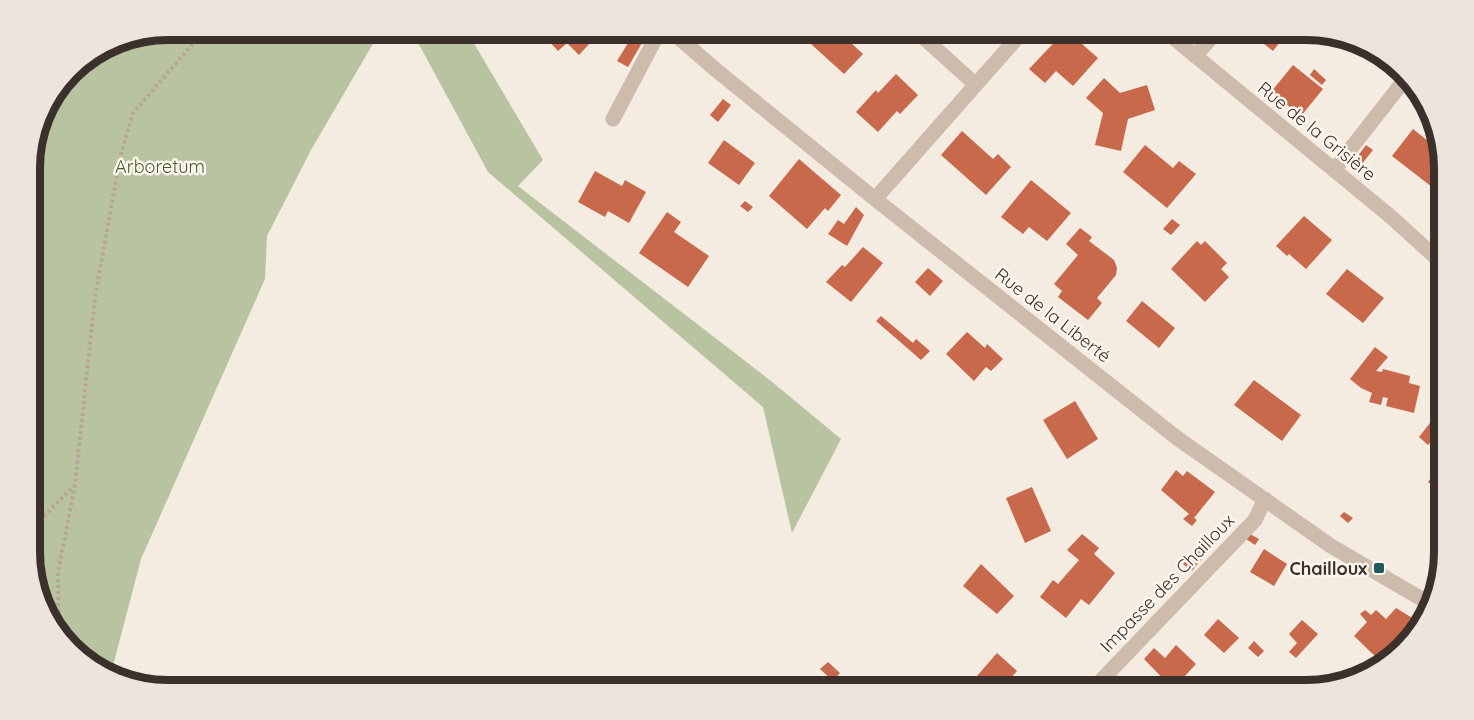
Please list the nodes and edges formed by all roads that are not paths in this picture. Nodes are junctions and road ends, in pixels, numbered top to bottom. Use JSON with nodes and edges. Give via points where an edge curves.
{"nodes":[{"id":1,"x":655,"y":40,"type":"edge"},
{"id":2,"x":682,"y":40,"type":"edge"},
{"id":3,"x":926,"y":40,"type":"edge"},
{"id":4,"x":1015,"y":40,"type":"edge"},
{"id":5,"x":1176,"y":40,"type":"edge"},
{"id":6,"x":1209,"y":40,"type":"edge"},
{"id":7,"x":1195,"y":56,"type":"junction"},
{"id":8,"x":975,"y":84,"type":"junction"},
{"id":9,"x":1401,"y":84,"type":"edge"},
{"id":10,"x":613,"y":119,"type":"dead end"},
{"id":11,"x":1334,"y":170,"type":"junction"},
{"id":12,"x":875,"y":199,"type":"junction"},
{"id":13,"x":1434,"y":256,"type":"edge"},
{"id":14,"x":1265,"y":499,"type":"junction"},
{"id":15,"x":1424,"y":600,"type":"edge"},
{"id":16,"x":1102,"y":679,"type":"edge"}],
"edges":[{"from":1,"to":10,"type":"street"},
{"from":2,"to":12,"type":"street","name":"Rue de la Liberté"},
{"from":3,"to":8,"type":"street"},
{"from":4,"to":8,"type":"street"},
{"from":5,"to":7,"type":"street","name":"Rue de la Grisière"},
{"from":6,"to":7,"type":"street"},
{"from":7,"to":11,"type":"street","name":"Rue de la Grisière"},
{"from":8,"to":12,"type":"street"},
{"from":9,"to":11,"type":"street"},
{"from":11,"to":13,"type":"street","name":"Rue de la Grisière"},
{"from":12,"to":14,"type":"street","name":"Rue de la Liberté","via":[[1177,438]]},
{"from":14,"to":15,"type":"street","name":"Rue de la Liberté","via":[[1331,546]]},
{"from":14,"to":16,"type":"street","name":"Impasse des Chailloux","via":[[1255,520]]}]}
